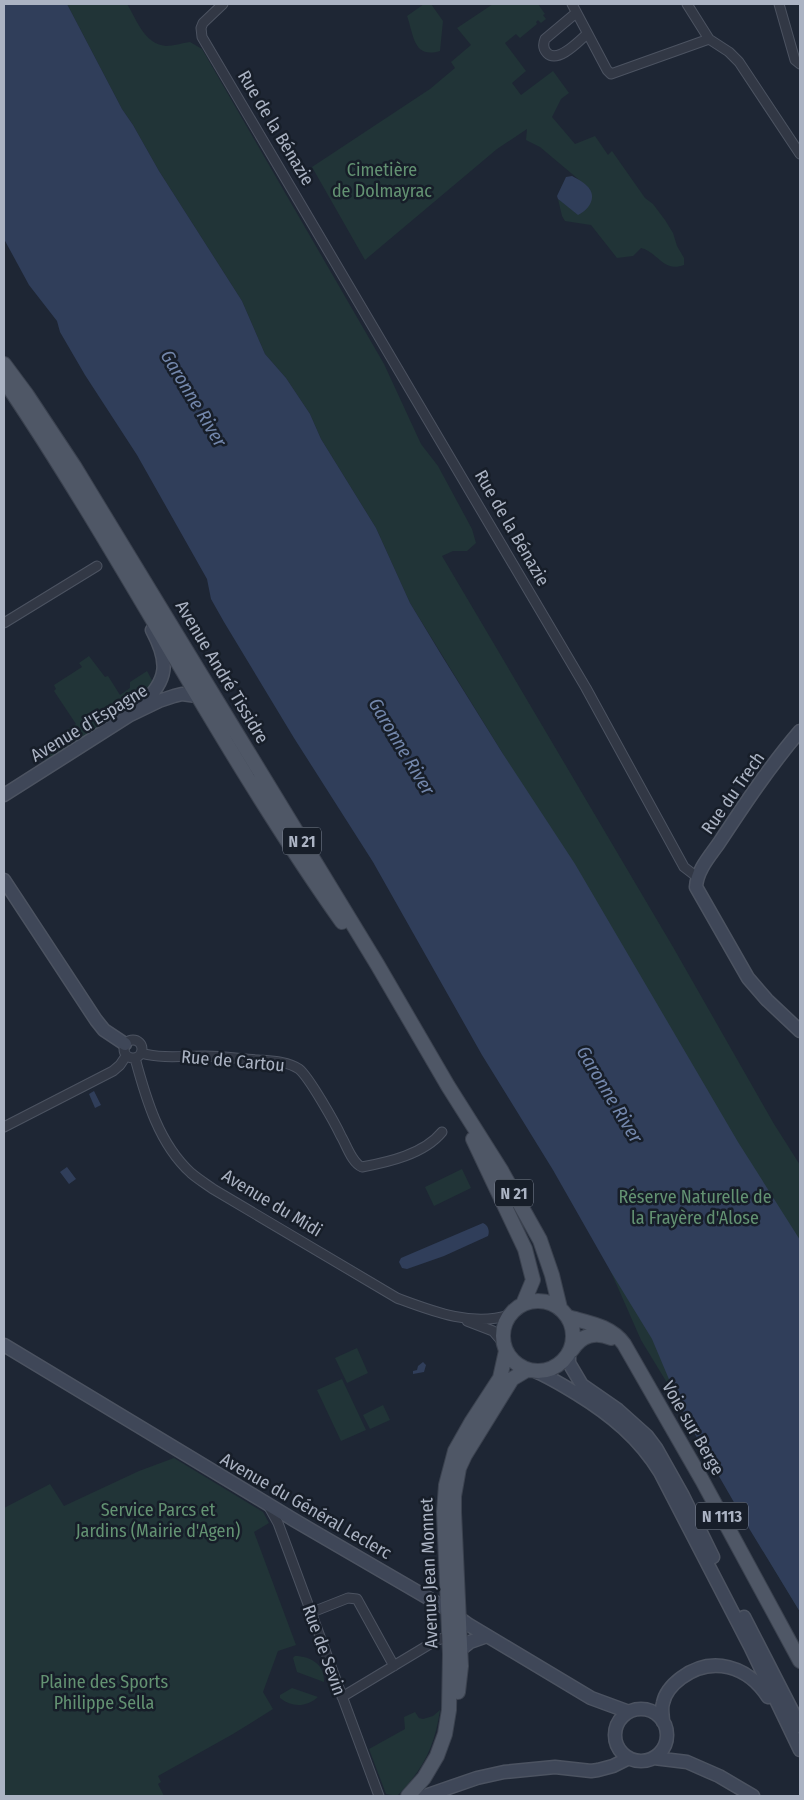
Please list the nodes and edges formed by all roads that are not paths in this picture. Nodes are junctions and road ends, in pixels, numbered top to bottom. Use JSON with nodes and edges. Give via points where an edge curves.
{"nodes":[{"id":1,"x":223,"y":4,"type":"edge"},
{"id":2,"x":572,"y":4,"type":"edge"},
{"id":3,"x":687,"y":4,"type":"edge"},
{"id":4,"x":778,"y":4,"type":"edge"},
{"id":5,"x":576,"y":13,"type":"junction"},
{"id":6,"x":587,"y":34,"type":"junction"},
{"id":7,"x":709,"y":39,"type":"junction"},
{"id":8,"x":800,"y":64,"type":"edge"},
{"id":9,"x":800,"y":154,"type":"edge"},
{"id":10,"x":4,"y":364,"type":"edge"},
{"id":11,"x":4,"y":380,"type":"edge"},
{"id":12,"x":115,"y":558,"type":"junction"},
{"id":13,"x":97,"y":566,"type":"dead end"},
{"id":14,"x":4,"y":623,"type":"edge"},
{"id":15,"x":197,"y":696,"type":"junction"},
{"id":16,"x":130,"y":715,"type":"junction"},
{"id":17,"x":800,"y":732,"type":"edge"},
{"id":18,"x":4,"y":795,"type":"edge"},
{"id":19,"x":697,"y":877,"type":"junction"},
{"id":20,"x":4,"y":880,"type":"edge"},
{"id":21,"x":400,"y":1005,"type":"junction"},
{"id":22,"x":800,"y":1031,"type":"edge"},
{"id":23,"x":132,"y":1053,"type":"junction"},
{"id":24,"x":448,"y":1086,"type":"junction"},
{"id":25,"x":4,"y":1127,"type":"edge"},
{"id":26,"x":442,"y":1132,"type":"dead end"},
{"id":27,"x":523,"y":1304,"type":"junction"},
{"id":28,"x":564,"y":1312,"type":"junction"},
{"id":29,"x":453,"y":1315,"type":"junction"},
{"id":30,"x":509,"y":1315,"type":"junction"},
{"id":31,"x":4,"y":1344,"type":"edge"},
{"id":32,"x":505,"y":1348,"type":"junction"},
{"id":33,"x":570,"y":1352,"type":"junction"},
{"id":34,"x":532,"y":1371,"type":"junction"},
{"id":35,"x":640,"y":1373,"type":"junction"},
{"id":36,"x":268,"y":1504,"type":"junction"},
{"id":37,"x":732,"y":1596,"type":"junction"},
{"id":38,"x":447,"y":1609,"type":"junction"},
{"id":39,"x":310,"y":1613,"type":"junction"},
{"id":40,"x":459,"y":1617,"type":"junction"},
{"id":41,"x":455,"y":1635,"type":"junction"},
{"id":42,"x":487,"y":1636,"type":"junction"},
{"id":43,"x":460,"y":1650,"type":"junction"},
{"id":44,"x":800,"y":1661,"type":"edge"},
{"id":45,"x":394,"y":1666,"type":"junction"},
{"id":46,"x":342,"y":1697,"type":"junction"},
{"id":47,"x":591,"y":1698,"type":"junction"},
{"id":48,"x":629,"y":1712,"type":"junction"},
{"id":49,"x":663,"y":1722,"type":"junction"},
{"id":50,"x":800,"y":1726,"type":"edge"},
{"id":51,"x":616,"y":1729,"type":"junction"},
{"id":52,"x":800,"y":1740,"type":"edge"},
{"id":53,"x":666,"y":1742,"type":"junction"},
{"id":54,"x":800,"y":1750,"type":"edge"},
{"id":55,"x":629,"y":1758,"type":"junction"},
{"id":56,"x":654,"y":1758,"type":"junction"},
{"id":57,"x":800,"y":1760,"type":"edge"},
{"id":58,"x":687,"y":1762,"type":"junction"},
{"id":59,"x":379,"y":1796,"type":"edge"},
{"id":60,"x":408,"y":1796,"type":"edge"},
{"id":61,"x":420,"y":1796,"type":"edge"},
{"id":62,"x":425,"y":1796,"type":"edge"},
{"id":63,"x":754,"y":1796,"type":"edge"}],
"edges":[{"from":1,"to":19,"type":"street","name":"Rue de la Bénazie","via":[[203,23],[204,41],[586,688],[684,867]]},
{"from":2,"to":5,"type":"street"},
{"from":3,"to":7,"type":"street"},
{"from":4,"to":8,"type":"street","via":[[795,60]]},
{"from":5,"to":6,"type":"street"},
{"from":5,"to":6,"type":"street","via":[[545,39],[546,53],[555,57],[561,55]]},
{"from":6,"to":7,"type":"street","via":[[611,74]]},
{"from":7,"to":9,"type":"street","via":[[739,62]]},
{"from":10,"to":21,"type":"main road","name":"Avenue André Tissidre","number":"N 21","via":[[74,466]]},
{"from":11,"to":12,"type":"main road","name":"Avenue André Tissidre","number":"N 21"},
{"from":12,"to":15,"type":"main road","name":"Avenue André Tissidre","number":"N 21"},
{"from":12,"to":16,"type":"street","name":"Avenue d'Espagne","via":[[161,651],[163,672],[159,685]]},
{"from":13,"to":14,"type":"street"},
{"from":15,"to":16,"type":"street","name":"Avenue d'Espagne","via":[[174,696]]},
{"from":15,"to":21,"type":"main road","name":"Avenue André Tissidre","number":"N 21","via":[[329,904]]},
{"from":16,"to":18,"type":"street","name":"Avenue d'Espagne"},
{"from":17,"to":19,"type":"street","name":"Rue du Trech","via":[[766,774]]},
{"from":19,"to":22,"type":"street","via":[[697,891],[748,978]]},
{"from":20,"to":23,"type":"street","via":[[96,1020]]},
{"from":21,"to":24,"type":"main road","name":"Avenue André Tissidre"},
{"from":23,"to":25,"type":"street","via":[[107,1075]]},
{"from":23,"to":26,"type":"street","name":"Rue de Cartou","via":[[162,1057],[214,1056],[277,1062],[297,1068],[358,1166],[396,1158],[424,1147]]},
{"from":23,"to":29,"type":"street","name":"Avenue du Midi","via":[[149,1108],[173,1152],[191,1173],[393,1296],[429,1311]]},
{"from":24,"to":27,"type":"main road","name":"Avenue André Tissidre","number":"N 21","via":[[523,1244],[533,1280]]},
{"from":24,"to":28,"type":"main road","name":"Avenue André Tissidre","number":"N 21","via":[[536,1232]]},
{"from":27,"to":28,"type":"main road","via":[[541,1302]]},
{"from":27,"to":30,"type":"main road"},
{"from":28,"to":33,"type":"main road","via":[[574,1338]]},
{"from":28,"to":35,"type":"main road","number":"N 1113","via":[[604,1327],[618,1336]]},
{"from":29,"to":30,"type":"street","name":"Avenue du Midi","via":[[490,1320]]},
{"from":29,"to":32,"type":"street","name":"Avenue du Midi","via":[[488,1328]]},
{"from":30,"to":32,"type":"main road","via":[[504,1326]]},
{"from":31,"to":36,"type":"street","name":"Avenue du Général Leclerc"},
{"from":32,"to":34,"type":"main road","via":[[515,1364]]},
{"from":32,"to":38,"type":"main road","name":"Avenue Jean Monnet","via":[[500,1378],[455,1451],[446,1485]]},
{"from":33,"to":34,"type":"main road","via":[[555,1368]]},
{"from":33,"to":35,"type":"main road","number":"N 1113","via":[[584,1337],[604,1335],[619,1346]]},
{"from":33,"to":37,"type":"street","via":[[569,1362],[582,1385],[618,1410],[656,1448]]},
{"from":34,"to":40,"type":"main road","name":"Avenue Jean Monnet","via":[[512,1380],[459,1468],[454,1512]]},
{"from":34,"to":54,"type":"street","via":[[549,1377],[610,1416],[649,1453],[728,1602]]},
{"from":35,"to":44,"type":"main road","name":"Voie sur Berge","number":"N 1113","via":[[694,1465]]},
{"from":36,"to":38,"type":"street","name":"Avenue du Général Leclerc"},
{"from":36,"to":39,"type":"street","name":"Rue de Sevin"},
{"from":37,"to":50,"type":"street"},
{"from":37,"to":52,"type":"street"},
{"from":38,"to":40,"type":"street","name":"Avenue du Général Leclerc"},
{"from":38,"to":41,"type":"main road","name":"Avenue Jean Monnet"},
{"from":39,"to":45,"type":"street","via":[[348,1598],[357,1599]]},
{"from":39,"to":46,"type":"street","name":"Rue de Sevin"},
{"from":40,"to":41,"type":"main road","name":"Avenue Jean Monnet"},
{"from":40,"to":42,"type":"street","name":"Avenue du Général Leclerc"},
{"from":41,"to":43,"type":"main road","name":"Avenue Jean Monnet"},
{"from":41,"to":45,"type":"street","via":[[435,1641]]},
{"from":41,"to":60,"type":"main road","name":"Avenue Jean Monnet","via":[[444,1734],[437,1756]]},
{"from":42,"to":43,"type":"street"},
{"from":42,"to":47,"type":"street","name":"Avenue du Général Leclerc"},
{"from":43,"to":61,"type":"main road","name":"Avenue Jean Monnet","via":[[456,1723],[444,1761]]},
{"from":45,"to":46,"type":"street"},
{"from":46,"to":59,"type":"street","name":"Rue de Sevin"},
{"from":47,"to":48,"type":"street","name":"Avenue du Général Leclerc"},
{"from":47,"to":51,"type":"street","name":"Avenue du Général Leclerc","via":[[608,1714]]},
{"from":48,"to":49,"type":"street","via":[[651,1712]]},
{"from":48,"to":51,"type":"street"},
{"from":49,"to":53,"type":"street"},
{"from":49,"to":57,"type":"street","via":[[662,1705],[666,1694],[686,1674],[709,1666],[734,1668],[748,1674],[767,1695]]},
{"from":51,"to":55,"type":"street","via":[[618,1747]]},
{"from":53,"to":56,"type":"street"},
{"from":53,"to":58,"type":"street"},
{"from":55,"to":56,"type":"street","via":[[642,1761]]},
{"from":55,"to":62,"type":"street","via":[[591,1771],[560,1767],[504,1772]]},
{"from":56,"to":58,"type":"street"},
{"from":58,"to":63,"type":"street"}]}
